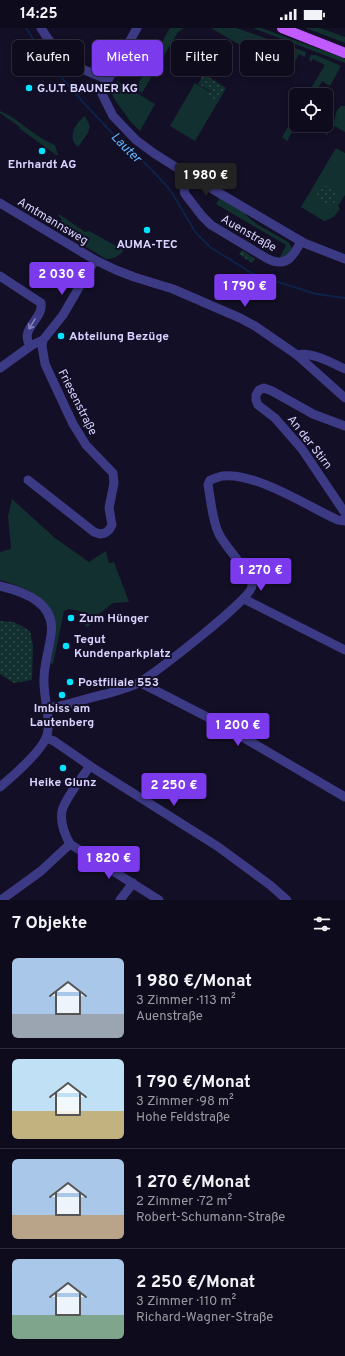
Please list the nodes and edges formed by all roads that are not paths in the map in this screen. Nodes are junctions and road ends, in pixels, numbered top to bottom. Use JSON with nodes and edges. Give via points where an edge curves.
{"nodes":[{"id":1,"x":41,"y":28,"type":"edge"},
{"id":2,"x":137,"y":28,"type":"edge"},
{"id":3,"x":282,"y":28,"type":"edge"},
{"id":4,"x":345,"y":53,"type":"edge"},
{"id":5,"x":108,"y":80,"type":"junction"},
{"id":6,"x":187,"y":174,"type":"junction"},
{"id":7,"x":0,"y":203,"type":"edge"},
{"id":8,"x":301,"y":241,"type":"junction"},
{"id":9,"x":345,"y":259,"type":"edge"},
{"id":10,"x":95,"y":260,"type":"junction"},
{"id":11,"x":0,"y":276,"type":"edge"},
{"id":12,"x":43,"y":340,"type":"junction"},
{"id":13,"x":30,"y":346,"type":"junction"},
{"id":14,"x":297,"y":355,"type":"junction"},
{"id":15,"x":0,"y":368,"type":"edge"},
{"id":16,"x":345,"y":369,"type":"edge"},
{"id":17,"x":345,"y":398,"type":"edge"},
{"id":18,"x":345,"y":426,"type":"edge"},
{"id":19,"x":28,"y":480,"type":"dead end"},
{"id":20,"x":345,"y":513,"type":"edge"},
{"id":21,"x":345,"y":521,"type":"edge"},
{"id":22,"x":0,"y":586,"type":"edge"},
{"id":23,"x":244,"y":599,"type":"junction"},
{"id":24,"x":345,"y":650,"type":"edge"},
{"id":25,"x":139,"y":682,"type":"junction"},
{"id":26,"x":46,"y":707,"type":"junction"},
{"id":27,"x":46,"y":738,"type":"junction"},
{"id":28,"x":90,"y":766,"type":"junction"},
{"id":29,"x":0,"y":787,"type":"edge"},
{"id":30,"x":345,"y":797,"type":"edge"},
{"id":31,"x":70,"y":844,"type":"junction"},
{"id":32,"x":133,"y":883,"type":"junction"},
{"id":33,"x":1,"y":900,"type":"edge"},
{"id":34,"x":120,"y":900,"type":"edge"},
{"id":35,"x":159,"y":900,"type":"edge"},
{"id":36,"x":287,"y":900,"type":"edge"}],
"edges":[{"from":1,"to":5,"type":"street","via":[[64,57],[80,68]]},
{"from":2,"to":5,"type":"street","name":"Auenstraße"},
{"from":3,"to":4,"type":"main road"},
{"from":5,"to":6,"type":"street","name":"Auenstraße","via":[[102,94],[114,116],[136,140]]},
{"from":6,"to":8,"type":"street","name":"Auenstraße"},
{"from":6,"to":8,"type":"street","name":"Auenstraße","via":[[185,194],[202,216],[211,225],[268,259],[278,263],[287,260]]},
{"from":7,"to":10,"type":"street","name":"Amtmannsweg"},
{"from":8,"to":9,"type":"street","name":"Auenstraße"},
{"from":10,"to":12,"type":"street","via":[[63,315]]},
{"from":10,"to":14,"type":"street","name":"Amtmannsweg","via":[[134,278],[173,289],[240,318],[256,326]]},
{"from":11,"to":13,"type":"street","one_way":true,"via":[[41,303],[42,308],[26,335]]},
{"from":12,"to":13,"type":"street"},
{"from":12,"to":19,"type":"street","name":"Friesenstraße","via":[[45,364],[73,424],[86,445],[113,473],[114,483],[109,508],[112,525],[105,533],[94,532]]},
{"from":13,"to":15,"type":"street"},
{"from":14,"to":16,"type":"street","via":[[306,354]]},
{"from":14,"to":17,"type":"street","name":"Amtmannsweg"},
{"from":18,"to":20,"type":"street","name":"An der Stirn","via":[[313,414],[272,390],[264,388],[256,395],[258,405],[275,418],[302,449]]},
{"from":21,"to":23,"type":"street","via":[[332,518],[256,481],[222,476],[210,480],[208,485],[218,533],[252,584]]},
{"from":22,"to":26,"type":"street","via":[[28,594],[43,605],[48,614],[52,633],[44,680]]},
{"from":23,"to":24,"type":"street"},
{"from":23,"to":25,"type":"street","via":[[196,640]]},
{"from":25,"to":26,"type":"street","via":[[90,698],[56,707]]},
{"from":25,"to":30,"type":"street","via":[[215,721]]},
{"from":26,"to":27,"type":"street"},
{"from":27,"to":28,"type":"street"},
{"from":27,"to":29,"type":"street","via":[[22,768]]},
{"from":28,"to":31,"type":"street","via":[[62,810],[62,822]]},
{"from":28,"to":36,"type":"street","via":[[217,846]]},
{"from":31,"to":32,"type":"street"},
{"from":31,"to":33,"type":"street","via":[[41,871]]},
{"from":32,"to":34,"type":"street"},
{"from":32,"to":35,"type":"street"}]}
